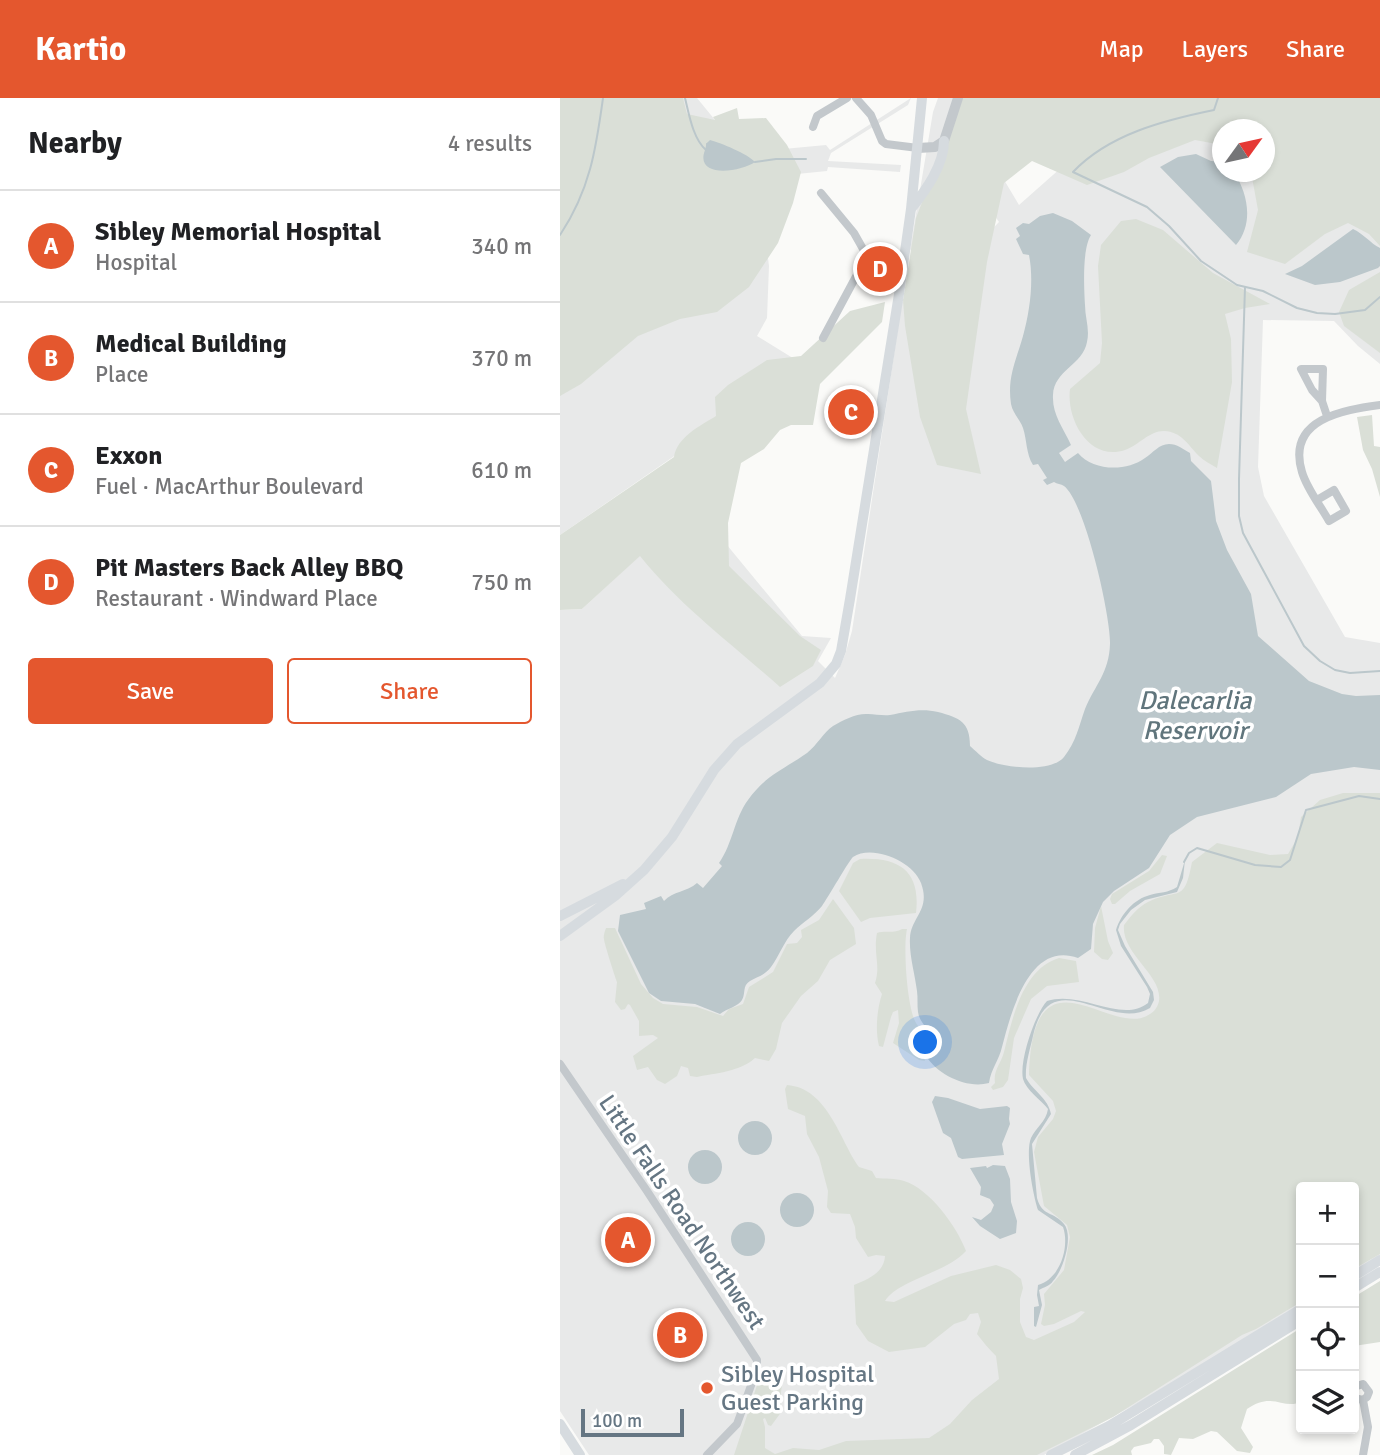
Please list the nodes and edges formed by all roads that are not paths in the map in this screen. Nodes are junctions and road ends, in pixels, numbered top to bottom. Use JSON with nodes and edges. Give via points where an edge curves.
{"nodes":[{"id":1,"x":847,"y":98,"type":"edge"},
{"id":2,"x":856,"y":98,"type":"edge"},
{"id":3,"x":922,"y":98,"type":"edge"},
{"id":4,"x":958,"y":98,"type":"edge"},
{"id":5,"x":813,"y":127,"type":"dead end"},
{"id":6,"x":944,"y":141,"type":"junction"},
{"id":7,"x":918,"y":148,"type":"junction"},
{"id":8,"x":821,"y":193,"type":"dead end"},
{"id":9,"x":911,"y":209,"type":"junction"},
{"id":10,"x":867,"y":256,"type":"junction"},
{"id":11,"x":902,"y":260,"type":"junction"},
{"id":12,"x":823,"y":338,"type":"dead end"},
{"id":13,"x":1322,"y":401,"type":"dead end"},
{"id":14,"x":1380,"y":405,"type":"edge"},
{"id":15,"x":1327,"y":416,"type":"junction"},
{"id":16,"x":1317,"y":500,"type":"dead end"},
{"id":17,"x":629,"y":881,"type":"junction"},
{"id":18,"x":560,"y":916,"type":"edge"},
{"id":19,"x":560,"y":936,"type":"edge"},
{"id":20,"x":560,"y":1064,"type":"edge"},
{"id":21,"x":1380,"y":1260,"type":"edge"},
{"id":22,"x":1380,"y":1272,"type":"edge"},
{"id":23,"x":1359,"y":1273,"type":"edge"},
{"id":24,"x":1359,"y":1285,"type":"edge"},
{"id":25,"x":1296,"y":1312,"type":"edge"},
{"id":26,"x":1296,"y":1323,"type":"edge"},
{"id":27,"x":1359,"y":1384,"type":"edge"},
{"id":28,"x":1359,"y":1400,"type":"edge"},
{"id":29,"x":1363,"y":1401,"type":"junction"},
{"id":30,"x":560,"y":1424,"type":"edge"},
{"id":31,"x":708,"y":1454,"type":"edge"},
{"id":32,"x":580,"y":1455,"type":"edge"},
{"id":33,"x":1051,"y":1455,"type":"edge"},
{"id":34,"x":1075,"y":1455,"type":"edge"},
{"id":35,"x":1363,"y":1455,"type":"edge"}],
"edges":[{"from":1,"to":5,"type":"street","via":[[817,116]]},
{"from":2,"to":7,"type":"street","via":[[871,115],[882,141]]},
{"from":3,"to":7,"type":"main road"},
{"from":4,"to":6,"type":"street"},
{"from":6,"to":7,"type":"street","via":[[936,147]]},
{"from":6,"to":9,"type":"main road","via":[[928,187]]},
{"from":7,"to":9,"type":"main road"},
{"from":8,"to":10,"type":"street"},
{"from":9,"to":11,"type":"main road"},
{"from":10,"to":11,"type":"street"},
{"from":10,"to":12,"type":"street"},
{"from":11,"to":17,"type":"main road","via":[[841,651],[820,683],[726,756],[661,852]]},
{"from":13,"to":15,"type":"street"},
{"from":14,"to":15,"type":"street"},
{"from":15,"to":16,"type":"street","via":[[1308,432],[1299,457]]},
{"from":17,"to":18,"type":"main road"},
{"from":17,"to":19,"type":"main road"},
{"from":20,"to":31,"type":"street","name":"Little Falls Road Northwest","via":[[757,1360],[737,1424]]},
{"from":21,"to":23,"type":"main road"},
{"from":22,"to":24,"type":"main road"},
{"from":25,"to":33,"type":"main road","via":[[1110,1426]]},
{"from":26,"to":34,"type":"main road"},
{"from":27,"to":29,"type":"street","via":[[1367,1387],[1369,1395]]},
{"from":28,"to":29,"type":"street"},
{"from":29,"to":35,"type":"street","via":[[1368,1427]]},
{"from":30,"to":32,"type":"main road"}]}
